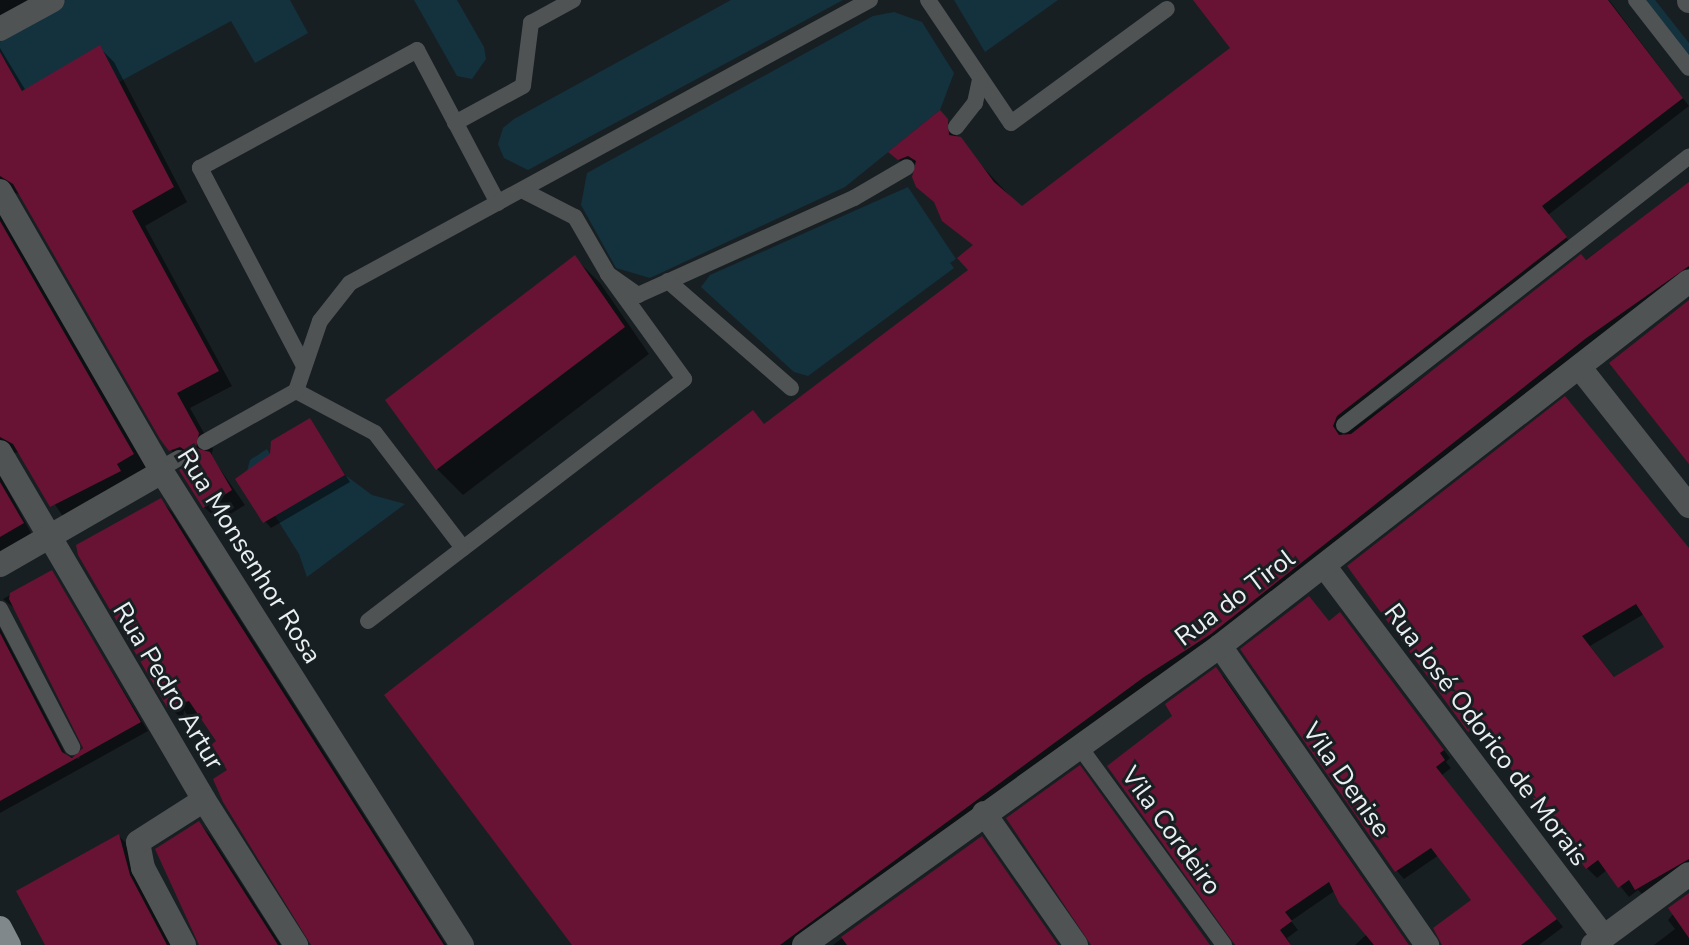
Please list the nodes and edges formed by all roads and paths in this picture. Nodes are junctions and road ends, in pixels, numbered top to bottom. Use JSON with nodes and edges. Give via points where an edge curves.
{"nodes":[{"id":1,"x":53,"y":0,"type":"edge"},
{"id":2,"x":573,"y":0,"type":"edge"},
{"id":3,"x":870,"y":0,"type":"edge"},
{"id":4,"x":928,"y":0,"type":"edge"},
{"id":5,"x":1636,"y":0,"type":"edge"},
{"id":6,"x":1167,"y":9,"type":"dead end"},
{"id":7,"x":0,"y":29,"type":"edge"},
{"id":8,"x":1689,"y":68,"type":"edge"},
{"id":9,"x":980,"y":79,"type":"junction"},
{"id":10,"x":455,"y":123,"type":"junction"},
{"id":11,"x":956,"y":127,"type":"dead end"},
{"id":12,"x":1689,"y":156,"type":"edge"},
{"id":13,"x":907,"y":167,"type":"dead end"},
{"id":14,"x":522,"y":190,"type":"junction"},
{"id":15,"x":0,"y":191,"type":"edge"},
{"id":16,"x":498,"y":203,"type":"junction"},
{"id":17,"x":608,"y":274,"type":"junction"},
{"id":18,"x":668,"y":281,"type":"junction"},
{"id":19,"x":1689,"y":281,"type":"edge"},
{"id":20,"x":304,"y":366,"type":"junction"},
{"id":21,"x":1580,"y":368,"type":"junction"},
{"id":22,"x":791,"y":388,"type":"dead end"},
{"id":23,"x":296,"y":391,"type":"junction"},
{"id":24,"x":1344,"y":425,"type":"dead end"},
{"id":25,"x":205,"y":442,"type":"dead end"},
{"id":26,"x":0,"y":452,"type":"edge"},
{"id":27,"x":167,"y":466,"type":"junction"},
{"id":28,"x":1689,"y":506,"type":"edge"},
{"id":29,"x":47,"y":538,"type":"junction"},
{"id":30,"x":463,"y":548,"type":"junction"},
{"id":31,"x":0,"y":565,"type":"edge"},
{"id":32,"x":1325,"y":567,"type":"junction"},
{"id":33,"x":0,"y":609,"type":"edge"},
{"id":34,"x":368,"y":621,"type":"dead end"},
{"id":35,"x":1220,"y":646,"type":"junction"},
{"id":36,"x":1079,"y":746,"type":"junction"},
{"id":37,"x":72,"y":747,"type":"dead end"},
{"id":38,"x":204,"y":800,"type":"junction"},
{"id":39,"x":984,"y":813,"type":"junction"},
{"id":40,"x":1689,"y":874,"type":"edge"},
{"id":41,"x":0,"y":928,"type":"edge"},
{"id":42,"x":830,"y":937,"type":"edge"},
{"id":43,"x":1599,"y":941,"type":"edge"},
{"id":44,"x":9,"y":945,"type":"edge"},
{"id":45,"x":184,"y":945,"type":"edge"},
{"id":46,"x":296,"y":945,"type":"edge"},
{"id":47,"x":462,"y":945,"type":"edge"},
{"id":48,"x":804,"y":945,"type":"edge"},
{"id":49,"x":1076,"y":945,"type":"edge"},
{"id":50,"x":1224,"y":945,"type":"edge"},
{"id":51,"x":1427,"y":945,"type":"edge"}],
"edges":[{"from":1,"to":7,"type":"street"},
{"from":2,"to":10,"type":"lane","via":[[531,23],[523,86]]},
{"from":3,"to":14,"type":"lane"},
{"from":4,"to":9,"type":"lane"},
{"from":5,"to":8,"type":"lane"},
{"from":6,"to":9,"type":"lane","via":[[1011,123]]},
{"from":9,"to":11,"type":"lane","via":[[975,103]]},
{"from":10,"to":16,"type":"lane"},
{"from":10,"to":20,"type":"lane","via":[[417,50],[200,168]]},
{"from":12,"to":24,"type":"lane"},
{"from":13,"to":18,"type":"lane","via":[[854,198]]},
{"from":14,"to":16,"type":"lane"},
{"from":14,"to":17,"type":"lane","via":[[575,217]]},
{"from":15,"to":27,"type":"street","name":"Rua Monsenhor Rosa"},
{"from":16,"to":20,"type":"lane","via":[[350,283],[320,321]]},
{"from":17,"to":18,"type":"lane","via":[[638,295]]},
{"from":17,"to":30,"type":"lane","via":[[684,379]]},
{"from":18,"to":22,"type":"lane"},
{"from":19,"to":21,"type":"street","name":"Rua do Tirol"},
{"from":20,"to":23,"type":"lane"},
{"from":21,"to":28,"type":"street"},
{"from":21,"to":32,"type":"street","name":"Rua do Tirol"},
{"from":23,"to":25,"type":"lane"},
{"from":23,"to":30,"type":"lane","via":[[375,433]]},
{"from":26,"to":29,"type":"street","name":"Rua Pedro Artur"},
{"from":27,"to":29,"type":"street"},
{"from":27,"to":47,"type":"street","name":"Rua Monsenhor Rosa"},
{"from":29,"to":31,"type":"street"},
{"from":29,"to":38,"type":"street","name":"Rua Pedro Artur"},
{"from":30,"to":34,"type":"lane"},
{"from":32,"to":35,"type":"street","name":"Rua do Tirol"},
{"from":32,"to":43,"type":"street","name":"Rua José Odorico de Morais"},
{"from":33,"to":37,"type":"lane"},
{"from":35,"to":36,"type":"street","name":"Rua do Tirol"},
{"from":35,"to":51,"type":"street","name":"Vila Denise"},
{"from":36,"to":39,"type":"street","name":"Rua do Tirol"},
{"from":36,"to":50,"type":"lane","name":"Vila Cordeiro"},
{"from":38,"to":45,"type":"street","via":[[138,842],[143,868]]},
{"from":38,"to":46,"type":"street","name":"Rua Pedro Artur"},
{"from":39,"to":42,"type":"street","name":"Rua do Tirol"},
{"from":39,"to":49,"type":"street"},
{"from":40,"to":43,"type":"street"},
{"from":41,"to":44,"type":"main road"},
{"from":42,"to":48,"type":"street","name":"Rua do Tirol"}]}
